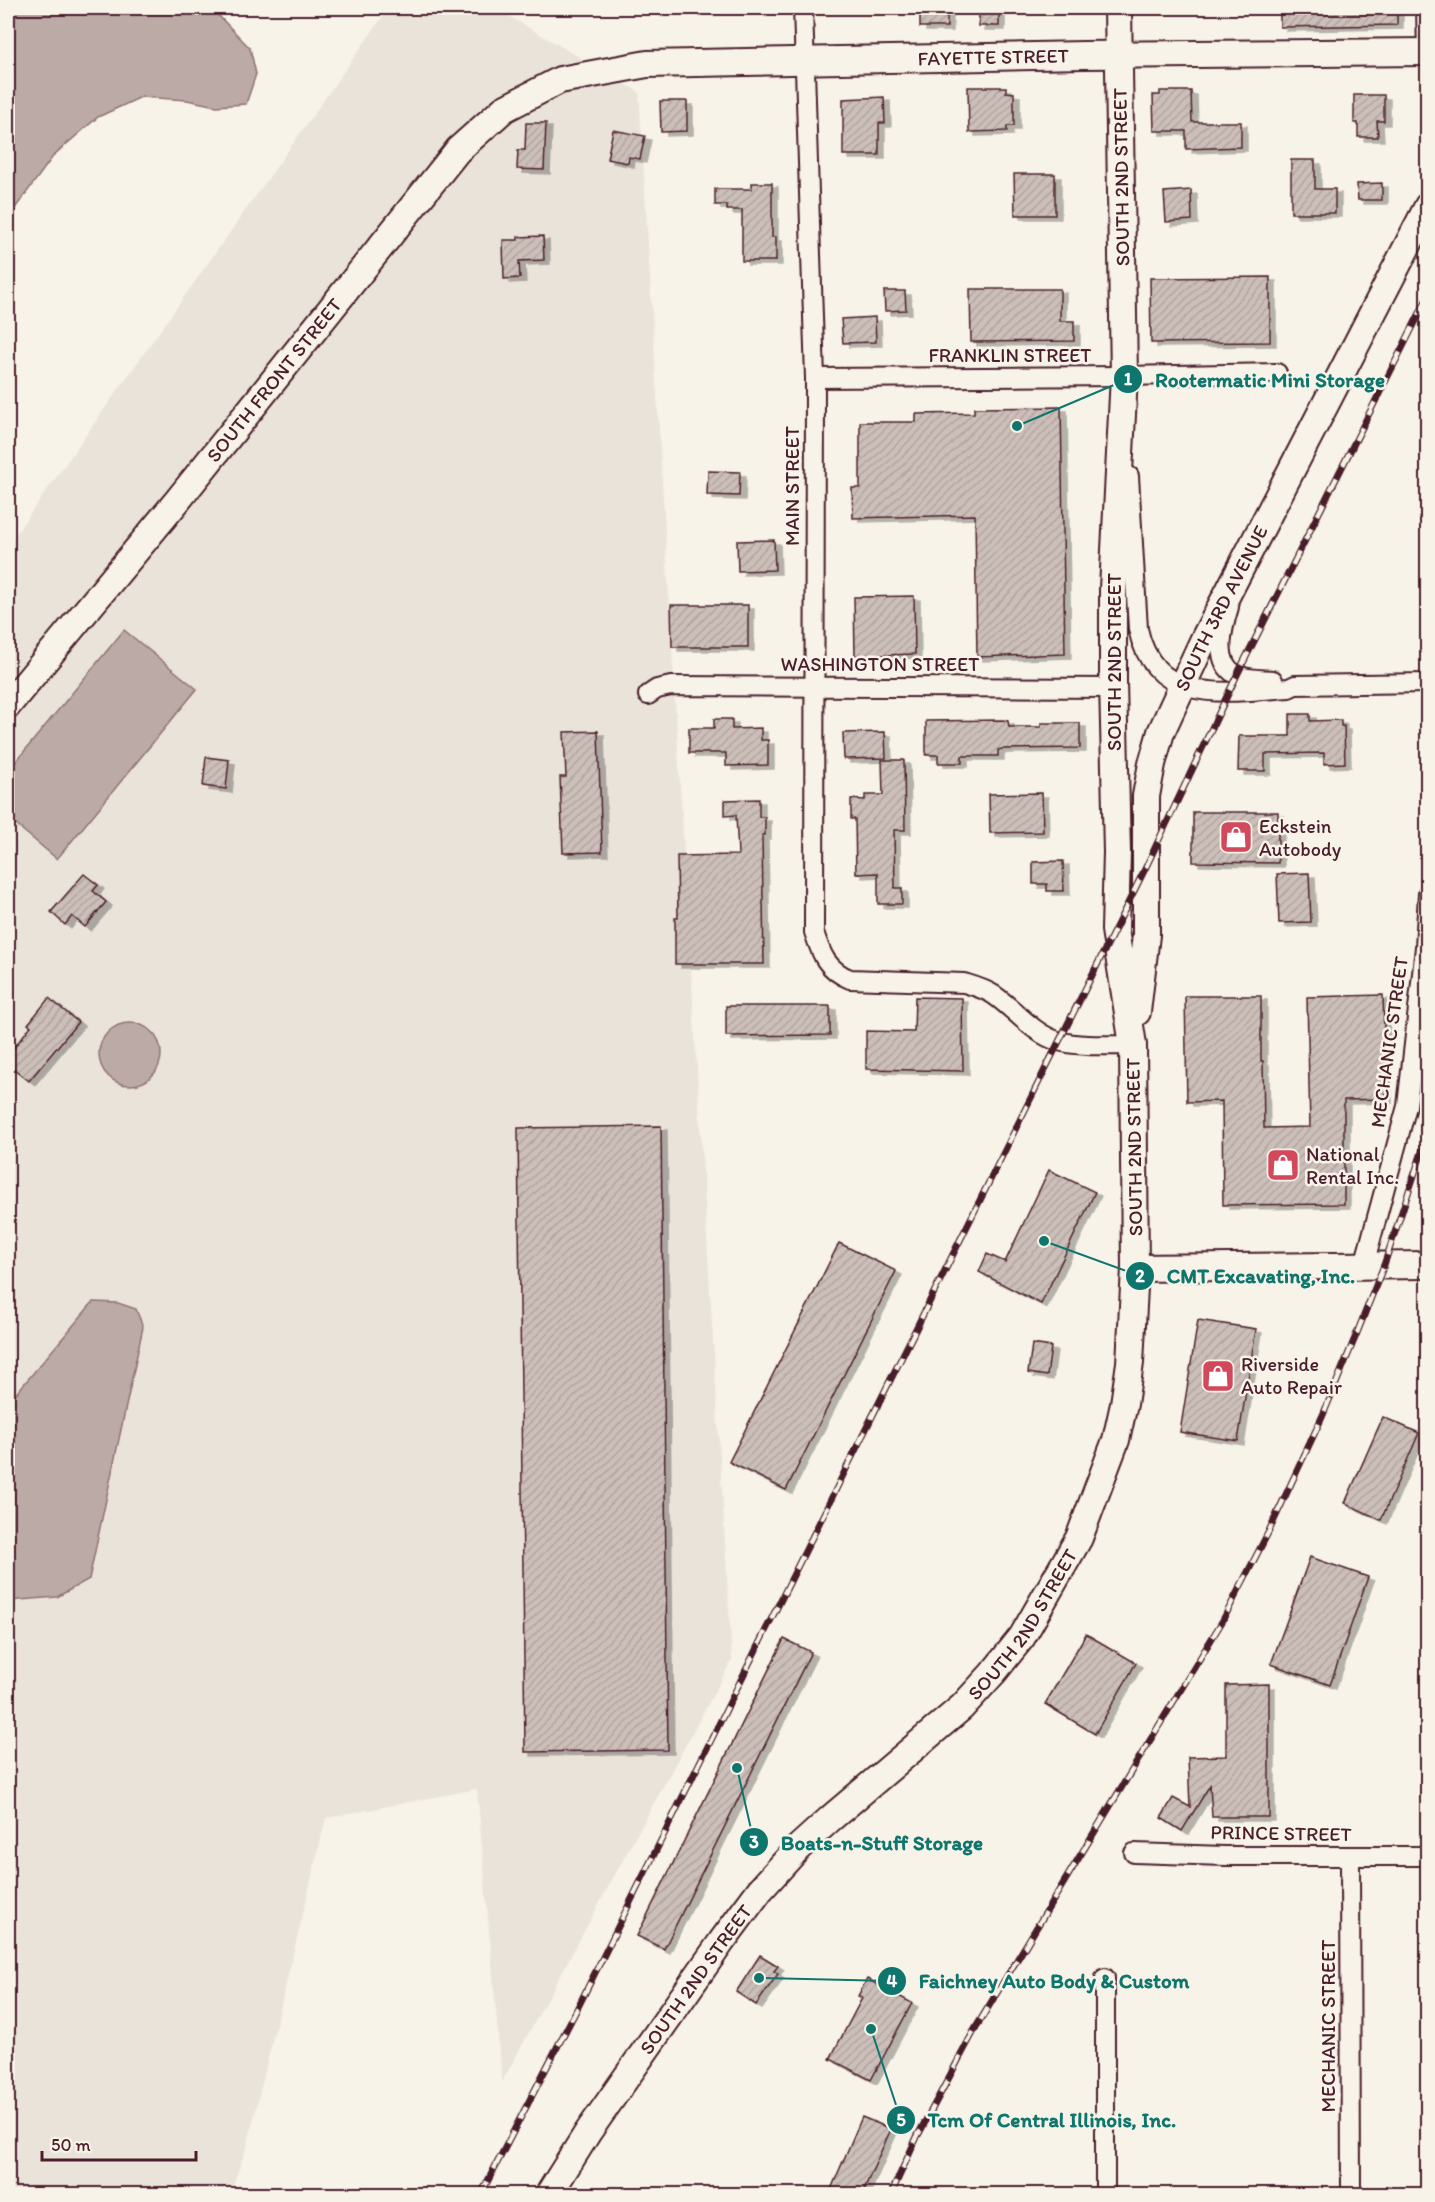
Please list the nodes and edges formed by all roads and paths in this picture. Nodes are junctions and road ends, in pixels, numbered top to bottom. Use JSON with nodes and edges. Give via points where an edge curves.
{"nodes":[{"id":1,"x":803,"y":8,"type":"edge"},
{"id":2,"x":1118,"y":8,"type":"edge"},
{"id":3,"x":1426,"y":8,"type":"edge"},
{"id":4,"x":1427,"y":52,"type":"edge"},
{"id":5,"x":1119,"y":55,"type":"junction"},
{"id":6,"x":805,"y":61,"type":"junction"},
{"id":7,"x":560,"y":80,"type":"joint"},
{"id":8,"x":1428,"y":206,"type":"edge"},
{"id":9,"x":1277,"y":373,"type":"dead end"},
{"id":10,"x":1124,"y":376,"type":"junction"},
{"id":11,"x":815,"y":378,"type":"junction"},
{"id":12,"x":1124,"y":406,"type":"junction"},
{"id":13,"x":1239,"y":574,"type":"junction"},
{"id":14,"x":1428,"y":683,"type":"edge"},
{"id":15,"x":1182,"y":685,"type":"junction"},
{"id":16,"x":1295,"y":685,"type":"junction"},
{"id":17,"x":813,"y":687,"type":"junction"},
{"id":18,"x":1113,"y":688,"type":"junction"},
{"id":19,"x":648,"y":695,"type":"dead end"},
{"id":20,"x":8,"y":705,"type":"edge"},
{"id":21,"x":1428,"y":893,"type":"edge"},
{"id":22,"x":1133,"y":1045,"type":"junction"},
{"id":23,"x":1364,"y":1265,"type":"junction"},
{"id":24,"x":1428,"y":1265,"type":"edge"},
{"id":25,"x":1135,"y":1268,"type":"junction"},
{"id":26,"x":1134,"y":1852,"type":"dead end"},
{"id":27,"x":1428,"y":1856,"type":"edge"},
{"id":28,"x":1350,"y":1857,"type":"junction"},
{"id":29,"x":1105,"y":1978,"type":"dead end"},
{"id":30,"x":549,"y":2194,"type":"edge"},
{"id":31,"x":1106,"y":2194,"type":"edge"},
{"id":32,"x":1351,"y":2194,"type":"edge"}],
"edges":[{"from":1,"to":6,"type":"street","name":"MAIN STREET"},
{"from":2,"to":5,"type":"main road","name":"SOUTH 2ND STREET"},
{"from":3,"to":4,"type":"street"},
{"from":4,"to":5,"type":"main road","name":"FAYETTE STREET"},
{"from":5,"to":6,"type":"main road","name":"FAYETTE STREET"},
{"from":5,"to":10,"type":"main road","name":"SOUTH 2ND STREET"},
{"from":6,"to":7,"type":"main road","name":"FAYETTE STREET","via":[[647,64]]},
{"from":6,"to":11,"type":"street","name":"MAIN STREET"},
{"from":7,"to":20,"type":"main road","name":"SOUTH FRONT STREET","via":[[504,109],[458,150]]},
{"from":8,"to":13,"type":"main road","name":"SOUTH 3RD AVENUE"},
{"from":9,"to":10,"type":"street","name":"FRANKLIN STREET"},
{"from":10,"to":11,"type":"street","name":"FRANKLIN STREET"},
{"from":10,"to":12,"type":"main road","name":"SOUTH 2ND STREET"},
{"from":11,"to":17,"type":"street","name":"MAIN STREET"},
{"from":12,"to":15,"type":"street","via":[[1138,629],[1145,653],[1157,670]]},
{"from":12,"to":18,"type":"main road","name":"SOUTH 2ND STREET","via":[[1113,555]]},
{"from":13,"to":15,"type":"main road","name":"SOUTH 3RD AVENUE"},
{"from":13,"to":16,"type":"street","via":[[1222,637],[1223,657],[1238,675]]},
{"from":14,"to":16,"type":"street"},
{"from":15,"to":16,"type":"street","via":[[1220,692]]},
{"from":15,"to":22,"type":"main road","name":"SOUTH 3RD AVENUE","via":[[1155,748],[1146,796],[1146,935]]},
{"from":17,"to":18,"type":"street","name":"WASHINGTON STREET"},
{"from":17,"to":19,"type":"street","name":"WASHINGTON STREET","via":[[671,686]]},
{"from":17,"to":22,"type":"street","name":"MAIN STREET","via":[[814,932],[826,964],[841,976],[858,980],[964,983],[995,996],[1029,1024],[1059,1041]]},
{"from":18,"to":22,"type":"main road","name":"SOUTH 2ND STREET","via":[[1115,930]]},
{"from":21,"to":23,"type":"street","name":"MECHANIC STREET","via":[[1407,1106]]},
{"from":22,"to":25,"type":"main road","name":"SOUTH 2ND STREET"},
{"from":23,"to":24,"type":"main road"},
{"from":23,"to":25,"type":"main road"},
{"from":25,"to":30,"type":"main road","name":"SOUTH 2ND STREET","via":[[1130,1363],[1114,1446],[1079,1538],[1022,1637],[962,1707],[822,1826],[760,1890],[588,2132]]},
{"from":26,"to":28,"type":"street","name":"PRINCE STREET"},
{"from":27,"to":28,"type":"street","name":"PRINCE STREET"},
{"from":28,"to":32,"type":"street","name":"MECHANIC STREET"},
{"from":29,"to":31,"type":"street"}]}
